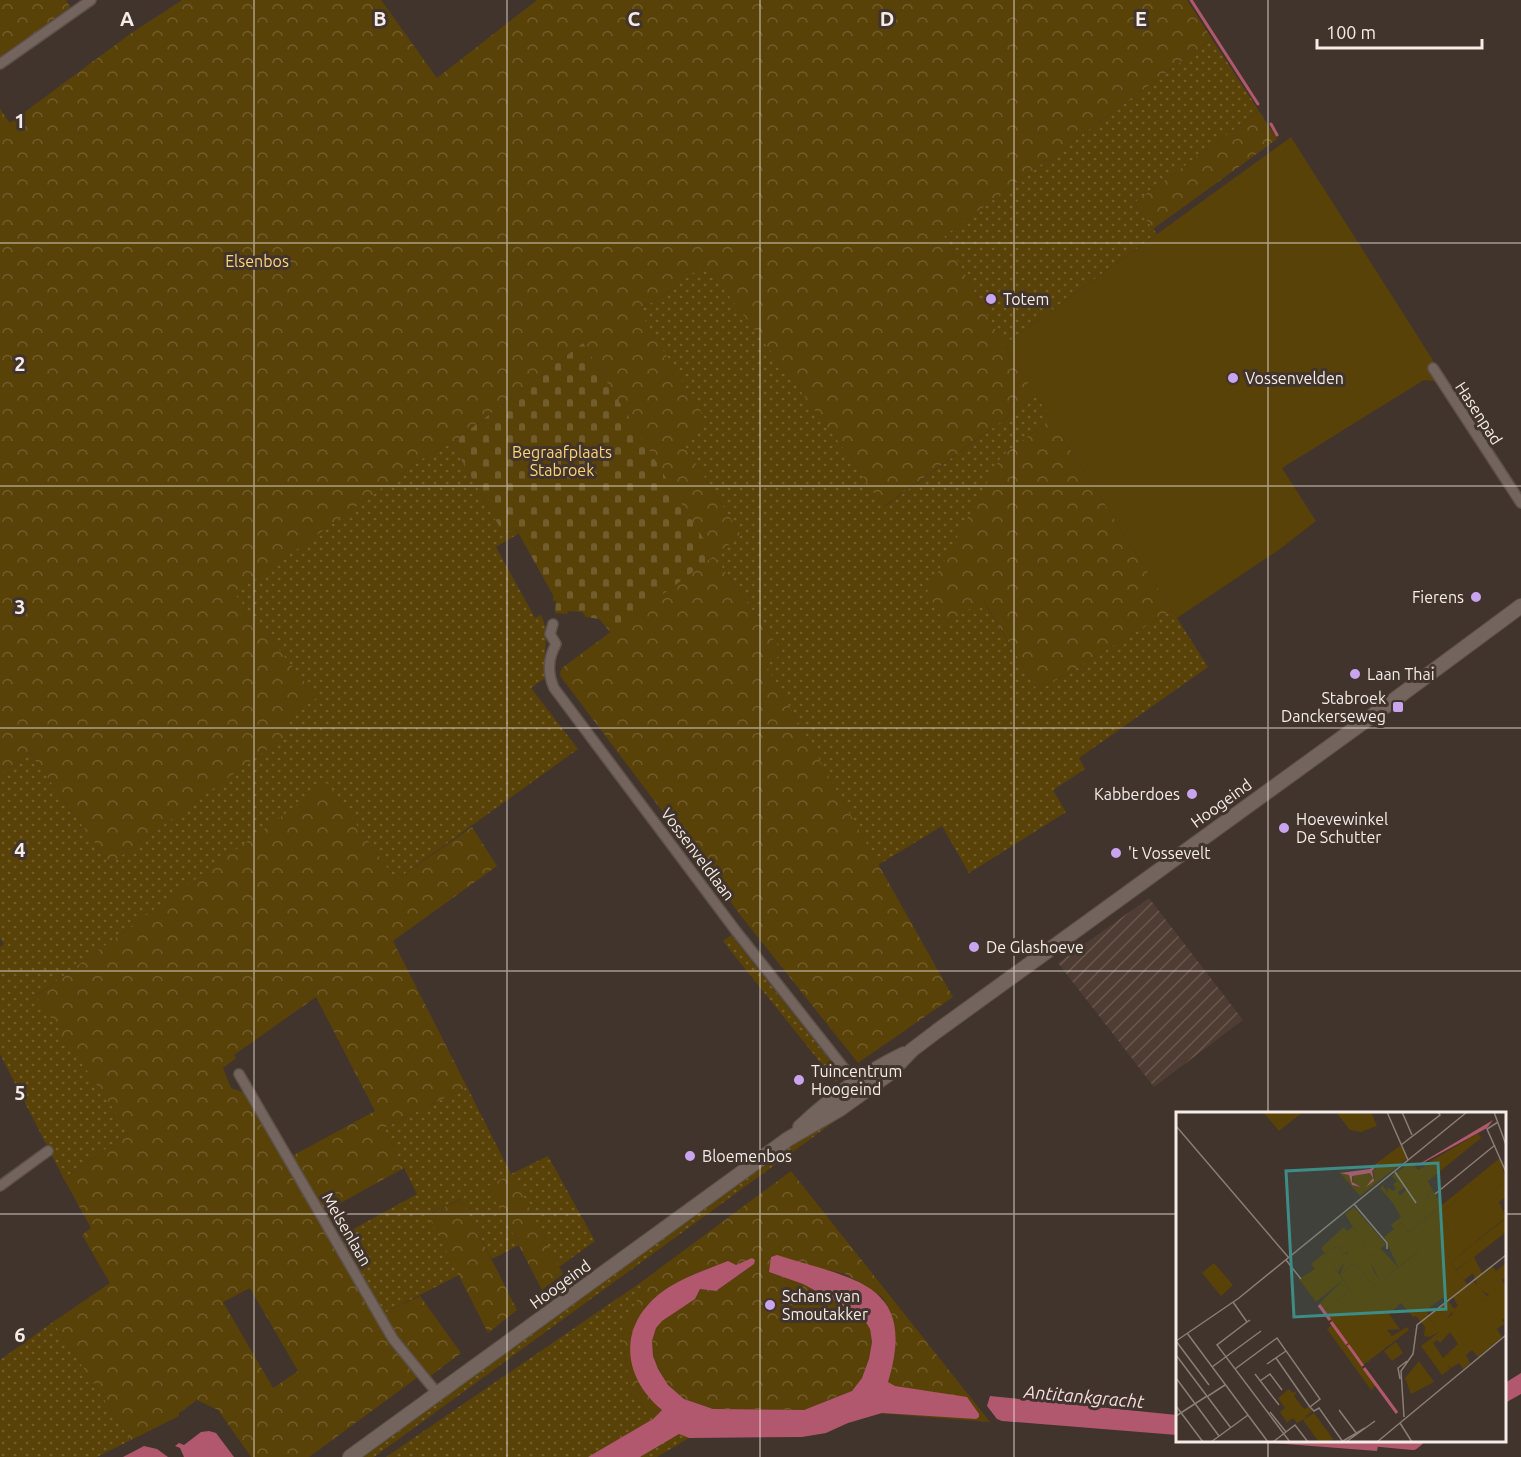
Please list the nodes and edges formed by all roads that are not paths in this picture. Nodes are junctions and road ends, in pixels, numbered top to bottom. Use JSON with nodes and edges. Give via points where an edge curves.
{"nodes":[{"id":1,"x":91,"y":0,"type":"edge"},
{"id":2,"x":0,"y":64,"type":"edge"},
{"id":3,"x":1432,"y":368,"type":"dead end"},
{"id":4,"x":1521,"y":503,"type":"edge"},
{"id":5,"x":1521,"y":606,"type":"edge"},
{"id":6,"x":554,"y":624,"type":"dead end"},
{"id":7,"x":239,"y":1074,"type":"dead end"},
{"id":8,"x":859,"y":1088,"type":"junction"},
{"id":9,"x":48,"y":1151,"type":"dead end"},
{"id":10,"x":0,"y":1186,"type":"edge"},
{"id":11,"x":437,"y":1393,"type":"junction"},
{"id":12,"x":351,"y":1457,"type":"edge"}],
"edges":[{"from":1,"to":2,"type":"street"},
{"from":3,"to":4,"type":"street","name":"Hasenpad"},
{"from":5,"to":8,"type":"main road","name":"Hoogeind","via":[[912,1050],[890,1073]]},
{"from":6,"to":8,"type":"street","name":"Vossenveldlaan","via":[[550,634],[556,644],[549,669],[554,688]]},
{"from":7,"to":11,"type":"street","name":"Melsenlaan","via":[[393,1339]]},
{"from":8,"to":11,"type":"main road","name":"Hoogeind","via":[[817,1124],[788,1139]]},
{"from":9,"to":10,"type":"street"},
{"from":11,"to":12,"type":"main road","name":"Hoogeind"}]}
